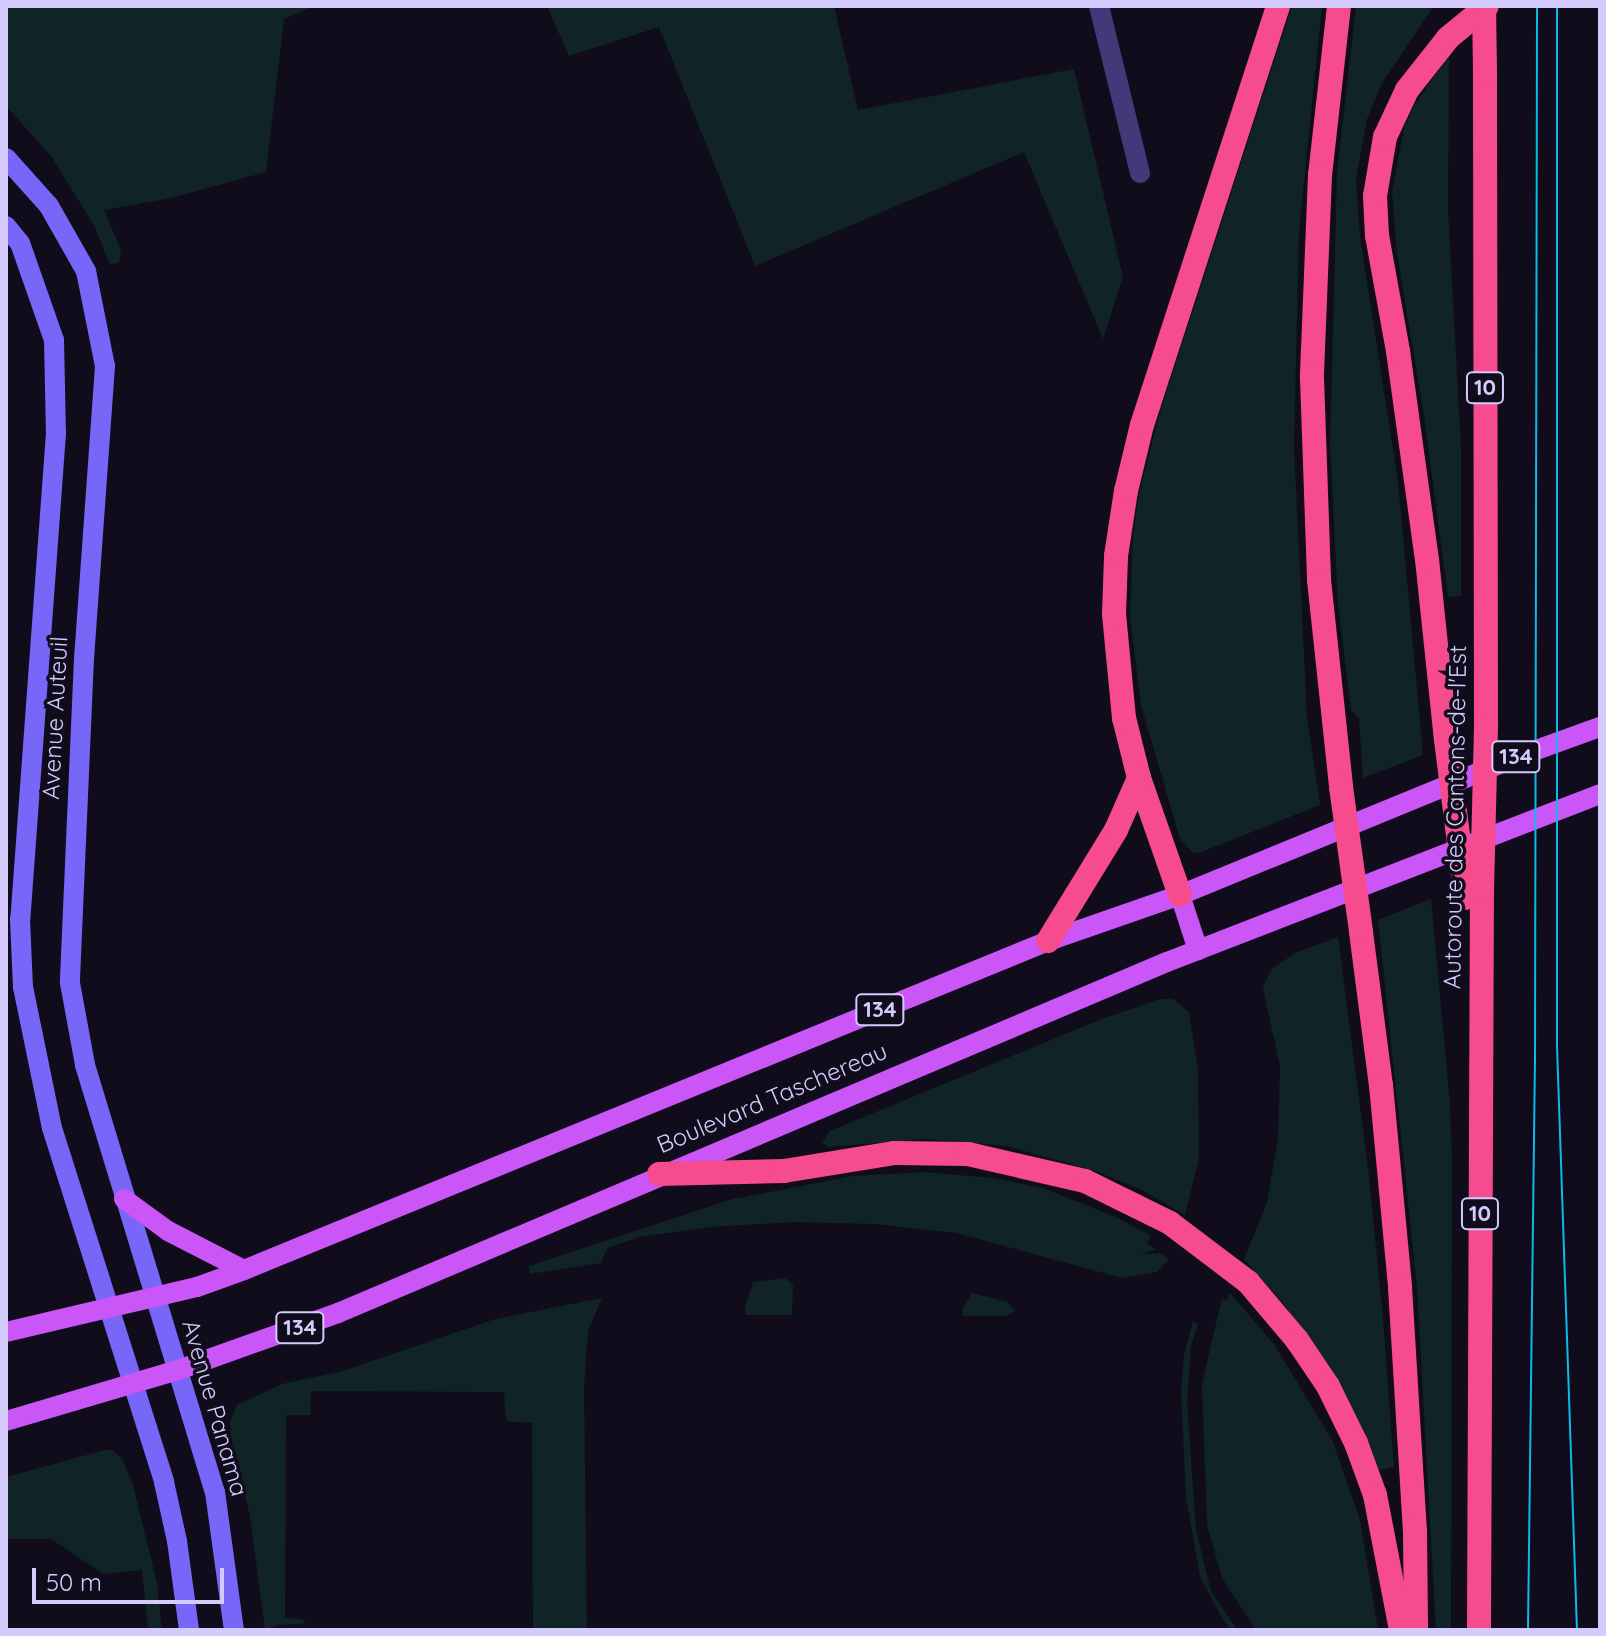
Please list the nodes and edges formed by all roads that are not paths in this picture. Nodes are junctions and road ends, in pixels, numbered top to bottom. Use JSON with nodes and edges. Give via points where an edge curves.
{"nodes":[{"id":1,"x":1099,"y":6,"type":"edge"},
{"id":2,"x":1278,"y":6,"type":"edge"},
{"id":3,"x":1339,"y":6,"type":"edge"},
{"id":4,"x":1486,"y":6,"type":"edge"},
{"id":5,"x":6,"y":158,"type":"edge"},
{"id":6,"x":1140,"y":173,"type":"dead end"},
{"id":7,"x":6,"y":226,"type":"edge"},
{"id":8,"x":1600,"y":727,"type":"edge"},
{"id":9,"x":1139,"y":778,"type":"junction"},
{"id":10,"x":1600,"y":794,"type":"edge"},
{"id":11,"x":1474,"y":894,"type":"junction"},
{"id":12,"x":1180,"y":895,"type":"junction"},
{"id":13,"x":1048,"y":941,"type":"junction"},
{"id":14,"x":1198,"y":950,"type":"junction"},
{"id":15,"x":659,"y":1174,"type":"junction"},
{"id":16,"x":124,"y":1199,"type":"junction"},
{"id":17,"x":244,"y":1270,"type":"junction"},
{"id":18,"x":155,"y":1297,"type":"junction"},
{"id":19,"x":109,"y":1308,"type":"junction"},
{"id":20,"x":6,"y":1332,"type":"edge"},
{"id":21,"x":178,"y":1370,"type":"junction"},
{"id":22,"x":134,"y":1384,"type":"junction"},
{"id":23,"x":6,"y":1421,"type":"edge"},
{"id":24,"x":189,"y":1630,"type":"edge"},
{"id":25,"x":234,"y":1630,"type":"edge"},
{"id":26,"x":1401,"y":1630,"type":"edge"},
{"id":27,"x":1416,"y":1630,"type":"edge"},
{"id":28,"x":1479,"y":1630,"type":"edge"}],
"edges":[{"from":1,"to":6,"type":"street"},
{"from":2,"to":9,"type":"highway","via":[[1162,361],[1126,491],[1114,614],[1121,699]]},
{"from":3,"to":27,"type":"highway","bridge":true,"via":[[1320,175],[1312,378],[1319,580],[1381,1085],[1400,1287]]},
{"from":4,"to":11,"type":"highway","name":"Autoroute des Cantons-de-l'Est","number":"10","bridge":true,"via":[[1486,725]]},
{"from":4,"to":11,"type":"highway","bridge":true,"via":[[1432,55],[1398,106],[1380,157],[1375,196],[1421,511],[1446,740]]},
{"from":5,"to":16,"type":"main road","name":"Avenue Auteuil","via":[[49,206],[86,271],[105,366],[82,685],[70,983],[85,1065]]},
{"from":7,"to":19,"type":"main road","name":"Avenue Auteuil","via":[[20,243],[55,356],[56,433],[20,919],[23,987],[52,1128]]},
{"from":8,"to":12,"type":"main road","name":"Boulevard Taschereau","number":"134"},
{"from":9,"to":12,"type":"highway"},
{"from":9,"to":13,"type":"highway","via":[[1116,830]]},
{"from":10,"to":14,"type":"main road","name":"Boulevard Taschereau","number":"134"},
{"from":11,"to":28,"type":"highway","name":"Autoroute des Cantons-de-l'Est","number":"10","via":[[1480,1003]]},
{"from":12,"to":13,"type":"main road","name":"Boulevard Taschereau","number":"134"},
{"from":12,"to":14,"type":"main road"},
{"from":13,"to":17,"type":"main road","name":"Boulevard Taschereau","number":"134"},
{"from":14,"to":15,"type":"main road","name":"Boulevard Taschereau","number":"134"},
{"from":15,"to":21,"type":"main road","name":"Boulevard Taschereau","number":"134","via":[[406,1286]]},
{"from":15,"to":26,"type":"highway","via":[[784,1171],[894,1153],[968,1154],[1085,1181],[1170,1223],[1238,1273],[1297,1340],[1343,1415],[1375,1495]]},
{"from":16,"to":17,"type":"main road","via":[[168,1231]]},
{"from":16,"to":18,"type":"main road","name":"Avenue Auteuil"},
{"from":17,"to":18,"type":"main road","name":"Boulevard Taschereau","number":"134"},
{"from":18,"to":19,"type":"main road","name":"Boulevard Taschereau","number":"134"},
{"from":18,"to":21,"type":"main road","name":"Avenue Panama"},
{"from":19,"to":20,"type":"main road","name":"Boulevard Taschereau","number":"134"},
{"from":19,"to":22,"type":"main road"},
{"from":21,"to":22,"type":"main road","name":"Boulevard Taschereau","number":"134"},
{"from":21,"to":25,"type":"main road","name":"Avenue Panama","via":[[215,1492]]},
{"from":22,"to":23,"type":"main road","name":"Boulevard Taschereau","number":"134"},
{"from":22,"to":24,"type":"main road","via":[[172,1514]]}]}
